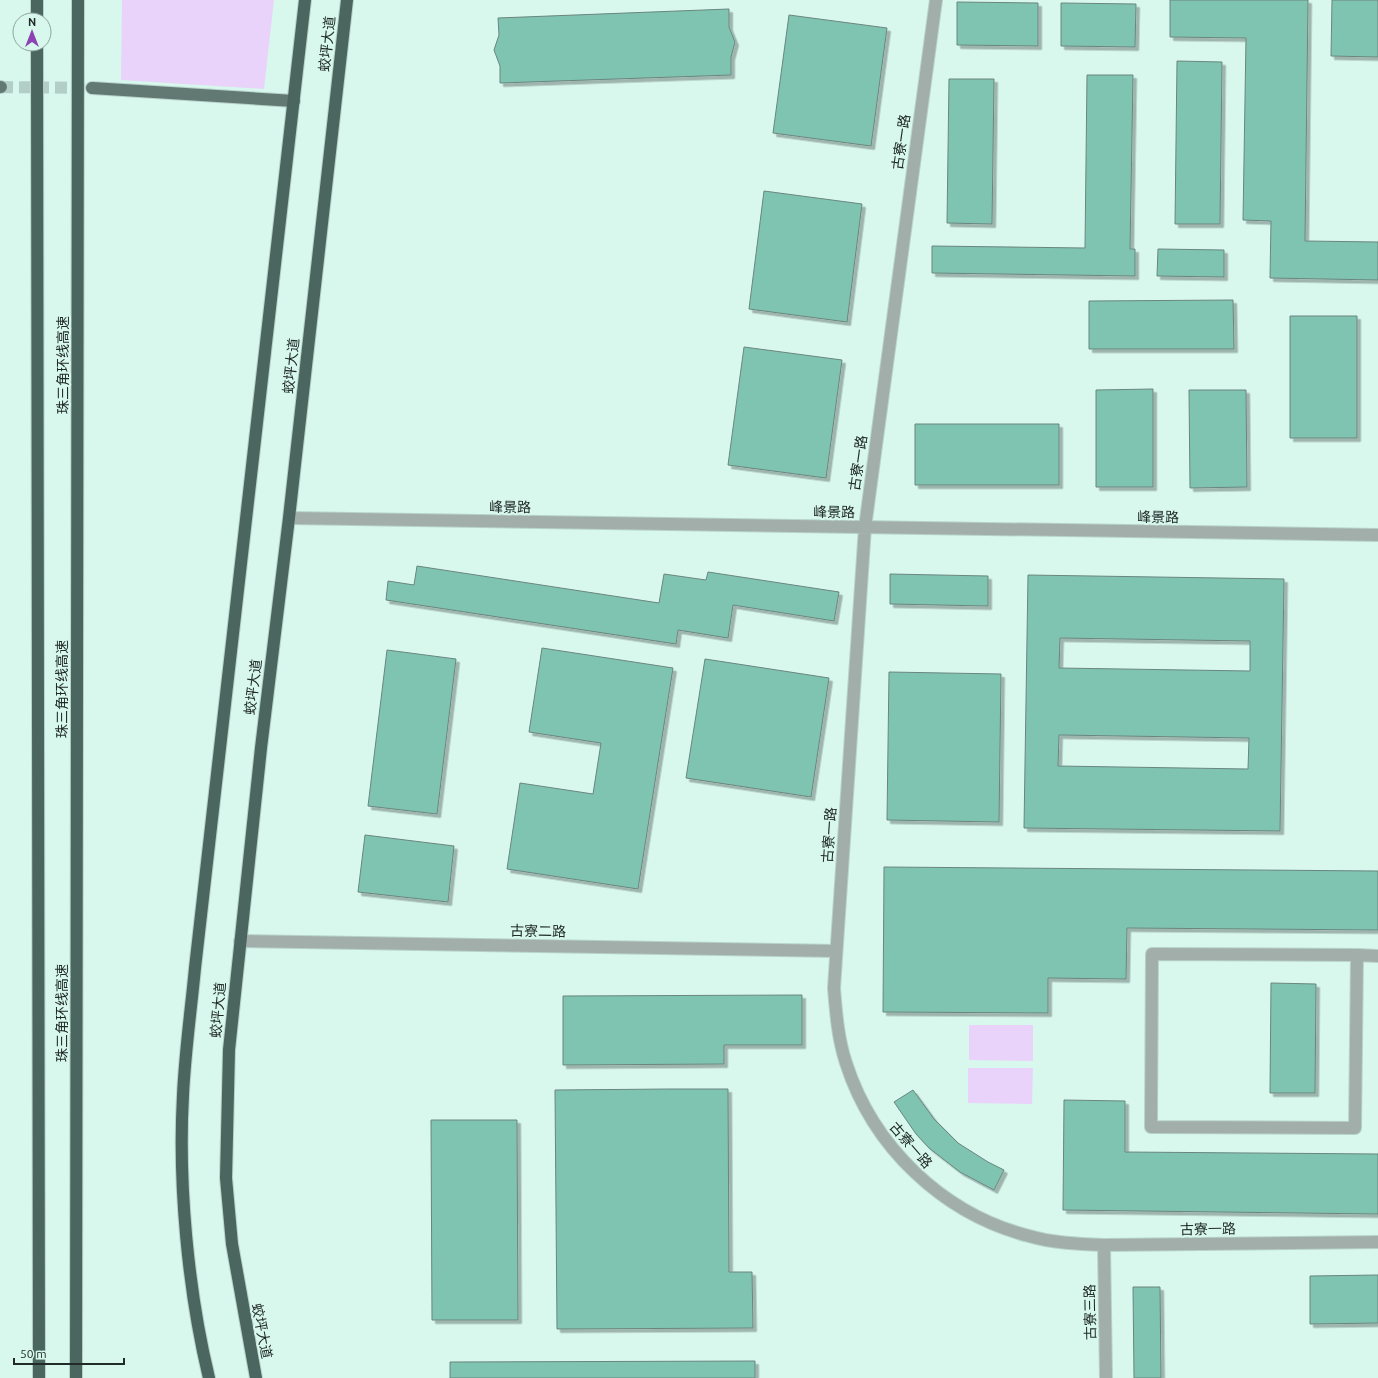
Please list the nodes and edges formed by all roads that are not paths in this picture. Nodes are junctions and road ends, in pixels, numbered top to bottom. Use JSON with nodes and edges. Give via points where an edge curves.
{"nodes":[{"id":1,"x":37,"y":0,"type":"edge"},
{"id":2,"x":78,"y":0,"type":"edge"},
{"id":3,"x":305,"y":0,"type":"edge"},
{"id":4,"x":347,"y":0,"type":"edge"},
{"id":5,"x":936,"y":0,"type":"edge"},
{"id":6,"x":37,"y":12,"type":"edge"},
{"id":7,"x":37,"y":52,"type":"edge"},
{"id":8,"x":92,"y":88,"type":"tunnel mouth"},
{"id":9,"x":294,"y":101,"type":"junction"},
{"id":10,"x":290,"y":518,"type":"junction"},
{"id":11,"x":865,"y":527,"type":"junction"},
{"id":12,"x":1378,"y":535,"type":"edge"},
{"id":13,"x":240,"y":941,"type":"junction"},
{"id":14,"x":836,"y":951,"type":"junction"},
{"id":15,"x":1356,"y":955,"type":"junction"},
{"id":16,"x":1378,"y":956,"type":"edge"},
{"id":17,"x":1378,"y":1242,"type":"edge"},
{"id":18,"x":1104,"y":1245,"type":"junction"},
{"id":19,"x":39,"y":1378,"type":"edge"},
{"id":20,"x":76,"y":1378,"type":"edge"},
{"id":21,"x":209,"y":1378,"type":"edge"},
{"id":22,"x":256,"y":1378,"type":"edge"},
{"id":23,"x":1106,"y":1378,"type":"edge"}],
"edges":[{"from":1,"to":6,"type":"highway"},
{"from":2,"to":20,"type":"highway","name":"珠三角环线高速"},
{"from":3,"to":9,"type":"highway","name":"蛟坪大道"},
{"from":4,"to":10,"type":"highway","name":"蛟坪大道"},
{"from":5,"to":11,"type":"street","name":"古寮一路"},
{"from":7,"to":19,"type":"highway","name":"珠三角环线高速"},
{"from":8,"to":9,"type":"main road"},
{"from":9,"to":21,"type":"highway","name":"蛟坪大道","via":[[195,968],[183,1095],[182,1164],[187,1231],[195,1301]]},
{"from":10,"to":11,"type":"street","name":"峰景路"},
{"from":10,"to":13,"type":"highway","name":"蛟坪大道"},
{"from":11,"to":12,"type":"street","name":"峰景路"},
{"from":11,"to":14,"type":"street","name":"古寮一路"},
{"from":13,"to":14,"type":"street","name":"古寮二路"},
{"from":13,"to":22,"type":"highway","name":"蛟坪大道","via":[[229,1050],[226,1178],[232,1244]]},
{"from":14,"to":18,"type":"street","name":"古寮一路","via":[[834,996],[845,1062],[863,1104],[878,1130],[901,1160],[959,1207],[993,1225],[1066,1244]]},
{"from":15,"to":15,"type":"street","via":[[1355,1128],[1151,1126],[1152,954]]},
{"from":15,"to":16,"type":"street"},
{"from":17,"to":18,"type":"street","name":"古寮一路"},
{"from":18,"to":23,"type":"street","name":"古寮三路"}]}
